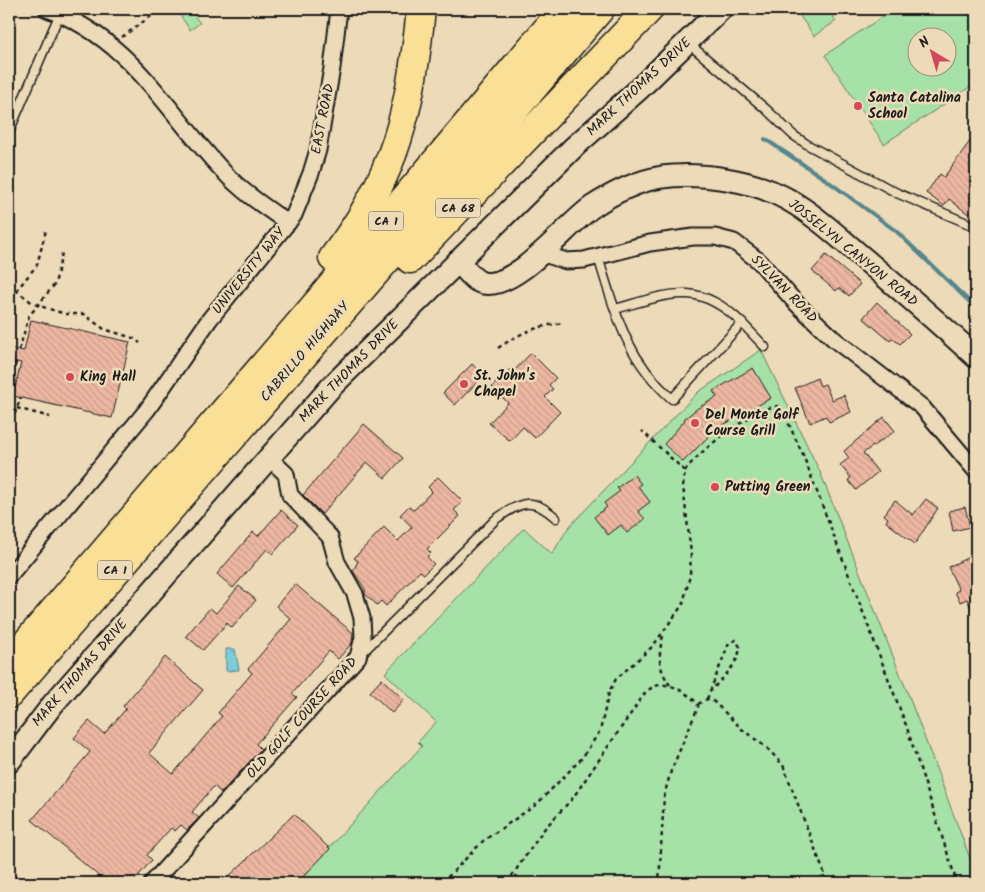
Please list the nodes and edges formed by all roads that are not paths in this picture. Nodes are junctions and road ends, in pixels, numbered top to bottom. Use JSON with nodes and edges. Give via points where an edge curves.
{"nodes":[{"id":1,"x":339,"y":9,"type":"edge"},
{"id":2,"x":421,"y":9,"type":"edge"},
{"id":3,"x":564,"y":9,"type":"edge"},
{"id":4,"x":600,"y":9,"type":"edge"},
{"id":5,"x":649,"y":9,"type":"edge"},
{"id":6,"x":661,"y":9,"type":"edge"},
{"id":7,"x":721,"y":9,"type":"edge"},
{"id":8,"x":53,"y":11,"type":"edge"},
{"id":9,"x":622,"y":38,"type":"junction"},
{"id":10,"x":687,"y":43,"type":"junction"},
{"id":11,"x":9,"y":132,"type":"edge"},
{"id":12,"x":288,"y":223,"type":"junction"},
{"id":13,"x":976,"y":227,"type":"edge"},
{"id":14,"x":541,"y":252,"type":"junction"},
{"id":15,"x":598,"y":257,"type":"junction"},
{"id":16,"x":458,"y":261,"type":"junction"},
{"id":17,"x":615,"y":309,"type":"junction"},
{"id":18,"x":742,"y":323,"type":"junction"},
{"id":19,"x":765,"y":348,"type":"dead end"},
{"id":20,"x":976,"y":357,"type":"edge"},
{"id":21,"x":287,"y":371,"type":"junction"},
{"id":22,"x":208,"y":431,"type":"junction"},
{"id":23,"x":268,"y":457,"type":"junction"},
{"id":24,"x":976,"y":471,"type":"edge"},
{"id":25,"x":556,"y":518,"type":"dead end"},
{"id":26,"x":9,"y":576,"type":"edge"},
{"id":27,"x":358,"y":657,"type":"junction"},
{"id":28,"x":9,"y":663,"type":"edge"},
{"id":29,"x":9,"y":694,"type":"edge"},
{"id":30,"x":9,"y":762,"type":"edge"},
{"id":31,"x":152,"y":883,"type":"edge"}],
"edges":[{"from":1,"to":12,"type":"street","name":"EAST ROAD","via":[[318,150],[299,205]]},
{"from":2,"to":22,"type":"highway","via":[[410,100],[380,186],[352,233]]},
{"from":3,"to":22,"type":"highway","name":"CABRILLO HIGHWAY","number":"CA 1"},
{"from":4,"to":21,"type":"highway","name":"CABRILLO HIGHWAY","number":"CA 1","via":[[401,243]]},
{"from":5,"to":9,"type":"highway"},
{"from":6,"to":9,"type":"highway","number":"CA 68"},
{"from":7,"to":10,"type":"street","name":"MARK THOMAS DRIVE"},
{"from":8,"to":11,"type":"lane"},
{"from":8,"to":12,"type":"street","name":"UNIVERSITY WAY","via":[[122,52],[224,172],[252,199]]},
{"from":9,"to":21,"type":"highway","number":"CA 68","via":[[385,284]]},
{"from":10,"to":13,"type":"lane","via":[[808,145],[897,193]]},
{"from":10,"to":16,"type":"street","name":"MARK THOMAS DRIVE","via":[[574,147]]},
{"from":12,"to":26,"type":"street","name":"UNIVERSITY WAY","via":[[209,320],[147,410]]},
{"from":14,"to":15,"type":"street","name":"SYLVAN ROAD","via":[[566,261]]},
{"from":14,"to":16,"type":"street","name":"JOSSELYN CANYON ROAD","via":[[511,277],[496,284],[482,283]]},
{"from":14,"to":20,"type":"street","name":"JOSSELYN CANYON ROAD","via":[[593,206],[635,184],[686,175],[737,182],[787,199],[808,214]]},
{"from":15,"to":17,"type":"lane"},
{"from":15,"to":24,"type":"street","name":"SYLVAN ROAD","via":[[650,243],[693,237],[715,237],[734,242],[759,261],[796,304],[835,340],[922,407]]},
{"from":16,"to":23,"type":"street","name":"MARK THOMAS DRIVE","via":[[331,387]]},
{"from":17,"to":18,"type":"lane","via":[[655,298],[694,293],[718,302]]},
{"from":17,"to":18,"type":"lane","via":[[630,350],[672,399]]},
{"from":18,"to":19,"type":"lane"},
{"from":21,"to":29,"type":"highway","name":"CABRILLO HIGHWAY","number":"CA 1"},
{"from":22,"to":28,"type":"highway","name":"CABRILLO HIGHWAY","number":"CA 1"},
{"from":23,"to":27,"type":"street","name":"OLD GOLF COURSE ROAD","via":[[286,474],[290,495],[330,537],[337,562],[362,618],[363,637]]},
{"from":23,"to":30,"type":"street","name":"MARK THOMAS DRIVE","via":[[48,709]]},
{"from":25,"to":27,"type":"lane","via":[[541,506],[529,503],[517,505],[496,519]]},
{"from":27,"to":31,"type":"street","name":"OLD GOLF COURSE ROAD"}]}
